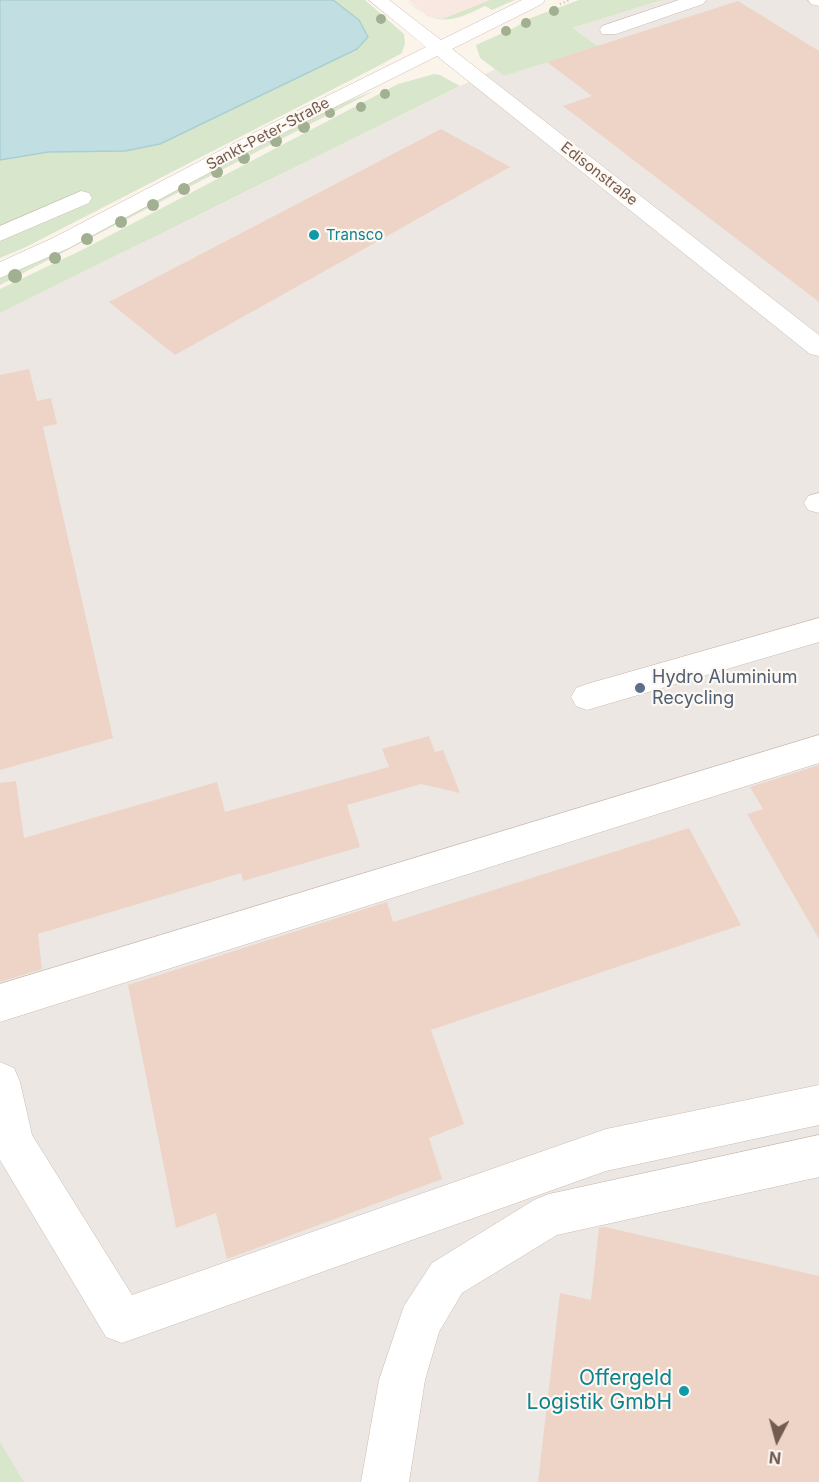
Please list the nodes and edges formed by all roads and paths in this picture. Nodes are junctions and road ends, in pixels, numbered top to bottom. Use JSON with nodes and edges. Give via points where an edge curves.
{"nodes":[{"id":1,"x":378,"y":0,"type":"edge"},
{"id":2,"x":536,"y":0,"type":"edge"},
{"id":3,"x":697,"y":0,"type":"edge"},
{"id":4,"x":609,"y":30,"type":"dead end"},
{"id":5,"x":437,"y":48,"type":"junction"},
{"id":6,"x":81,"y":198,"type":"dead end"},
{"id":7,"x":0,"y":234,"type":"edge"},
{"id":8,"x":0,"y":271,"type":"edge"},
{"id":9,"x":819,"y":348,"type":"edge"},
{"id":10,"x":819,"y":630,"type":"edge"},
{"id":11,"x":586,"y":697,"type":"dead end"},
{"id":12,"x":819,"y":749,"type":"edge"},
{"id":13,"x":0,"y":1003,"type":"edge"},
{"id":14,"x":0,"y":1082,"type":"edge"},
{"id":15,"x":819,"y":1105,"type":"edge"},
{"id":16,"x":819,"y":1156,"type":"edge"},
{"id":17,"x":385,"y":1482,"type":"edge"}],
"edges":[{"from":1,"to":5,"type":"street","name":"Edisonstraße"},
{"from":2,"to":5,"type":"street","name":"Sankt-Peter-Straße"},
{"from":3,"to":4,"type":"street"},
{"from":5,"to":8,"type":"street","name":"Sankt-Peter-Straße"},
{"from":5,"to":9,"type":"street","name":"Edisonstraße"},
{"from":6,"to":7,"type":"street"},
{"from":10,"to":11,"type":"street"},
{"from":12,"to":13,"type":"street"},
{"from":14,"to":15,"type":"street","via":[[13,1143],[122,1321],[606,1150]]},
{"from":16,"to":17,"type":"street","via":[[549,1215],[447,1278],[420,1322],[402,1380]]}]}
